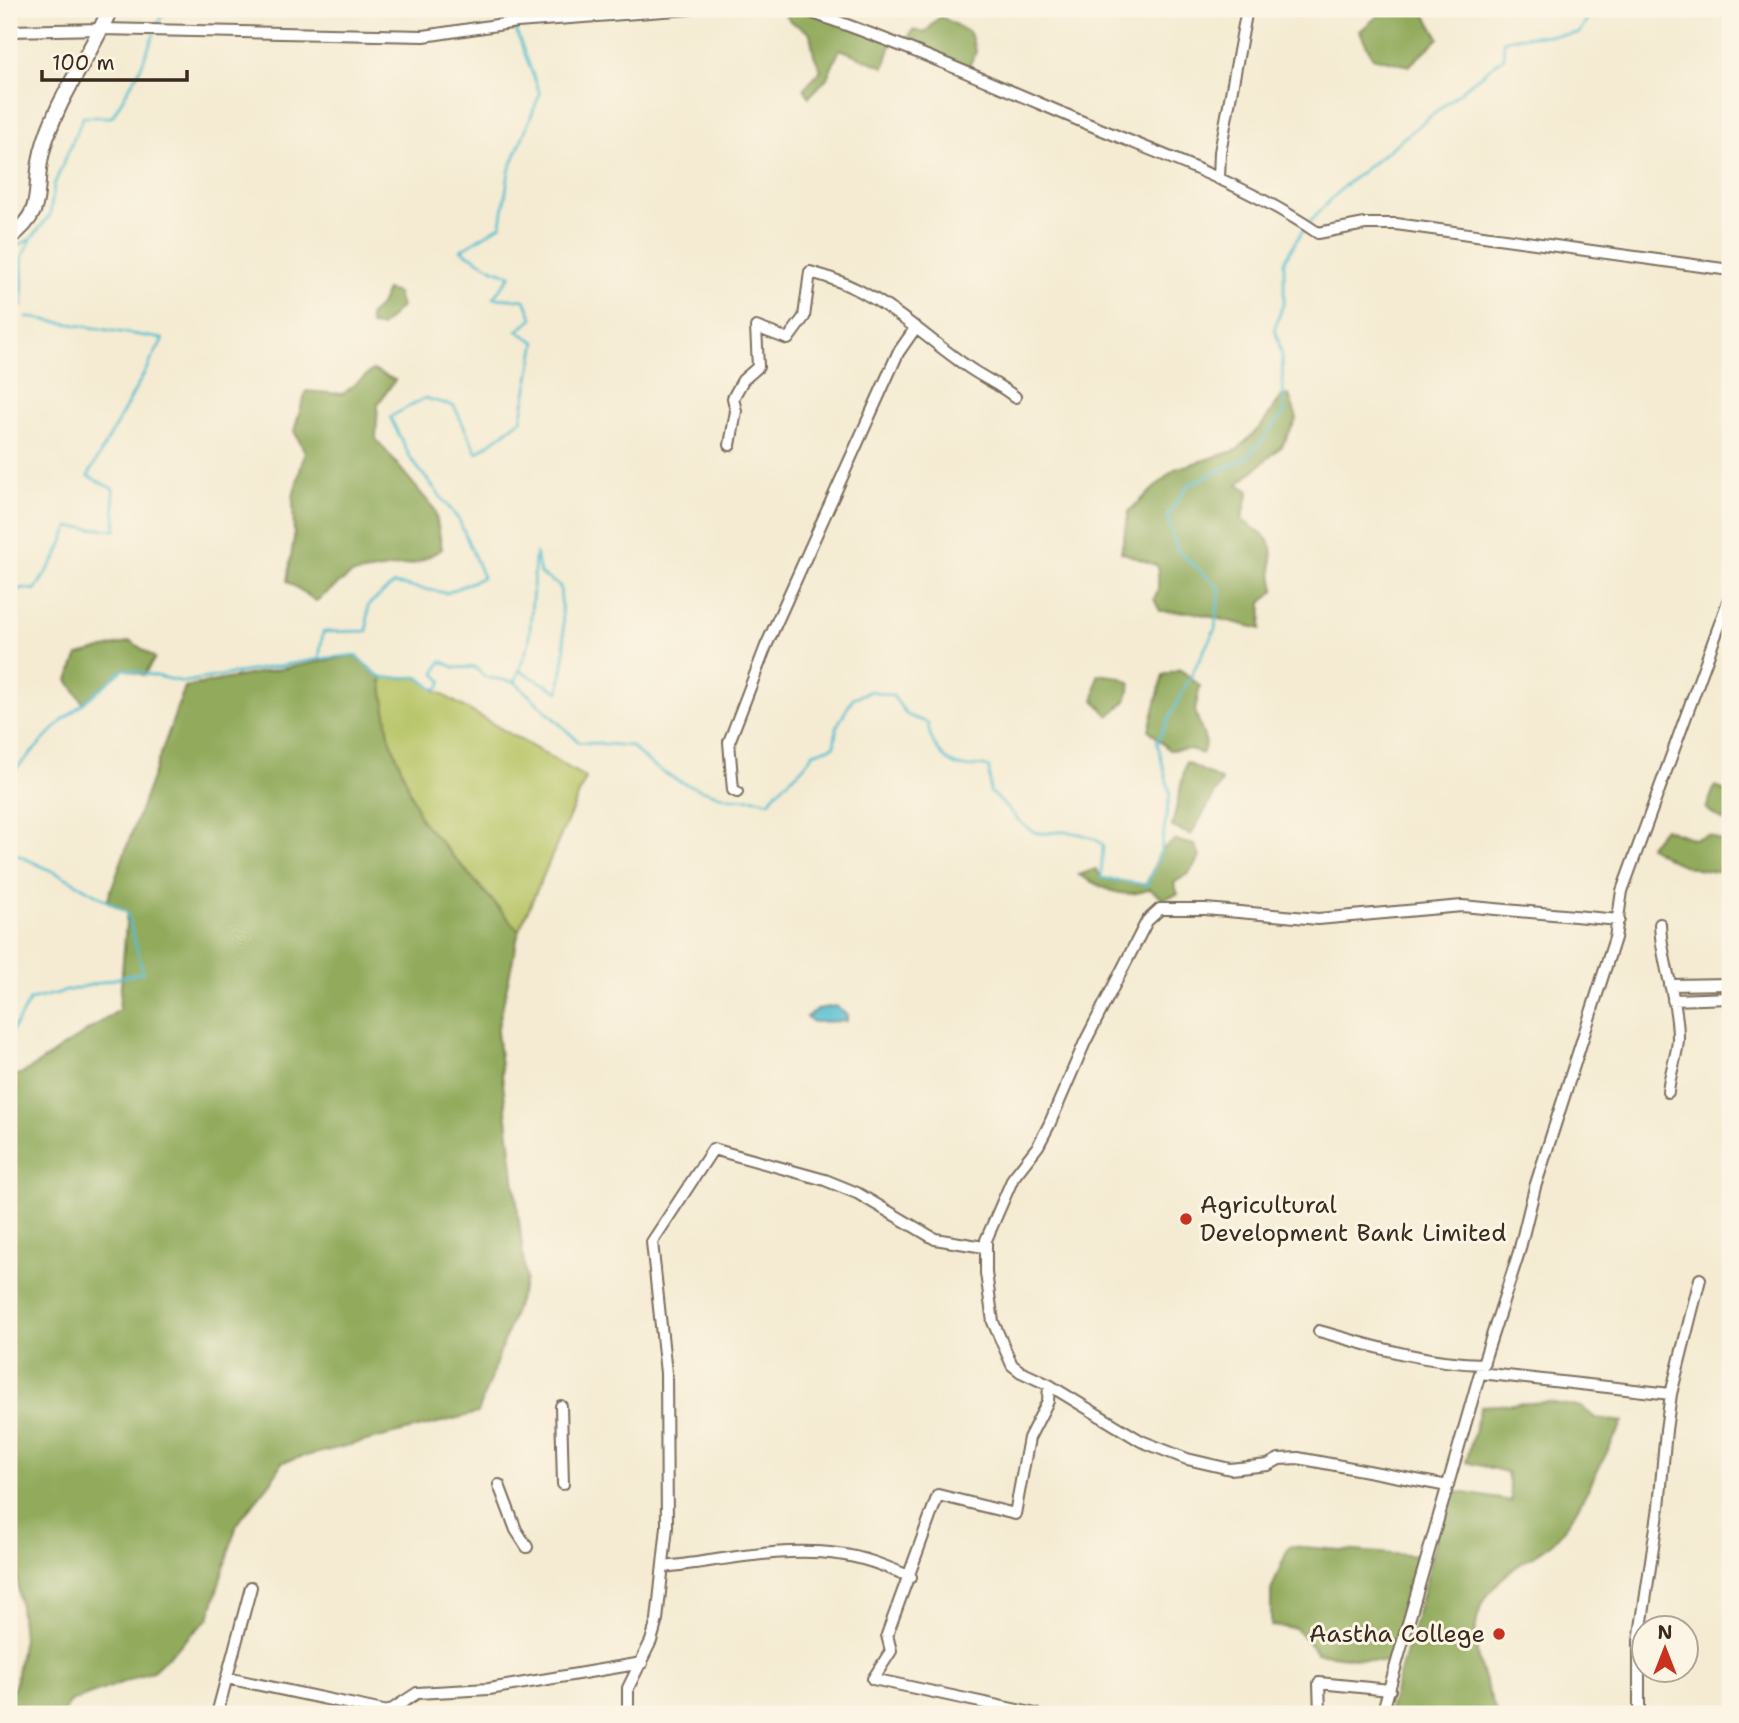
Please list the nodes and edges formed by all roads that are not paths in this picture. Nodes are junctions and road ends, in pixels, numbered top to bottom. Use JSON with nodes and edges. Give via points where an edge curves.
{"nodes":[{"id":1,"x":110,"y":9,"type":"edge"},
{"id":2,"x":690,"y":9,"type":"edge"},
{"id":3,"x":801,"y":9,"type":"edge"},
{"id":4,"x":1247,"y":9,"type":"edge"},
{"id":5,"x":102,"y":29,"type":"junction"},
{"id":6,"x":9,"y":31,"type":"edge"},
{"id":7,"x":1219,"y":179,"type":"junction"},
{"id":8,"x":9,"y":238,"type":"edge"},
{"id":9,"x":1730,"y":270,"type":"edge"},
{"id":10,"x":916,"y":327,"type":"junction"},
{"id":11,"x":1014,"y":397,"type":"dead end"},
{"id":12,"x":730,"y":445,"type":"dead end"},
{"id":13,"x":1730,"y":596,"type":"edge"},
{"id":14,"x":737,"y":792,"type":"dead end"},
{"id":15,"x":1619,"y":920,"type":"junction"},
{"id":16,"x":1660,"y":924,"type":"dead end"},
{"id":17,"x":1730,"y":984,"type":"edge"},
{"id":18,"x":1670,"y":985,"type":"junction"},
{"id":19,"x":1730,"y":998,"type":"edge"},
{"id":20,"x":1673,"y":1000,"type":"junction"},
{"id":21,"x":1668,"y":1092,"type":"dead end"},
{"id":22,"x":984,"y":1247,"type":"junction"},
{"id":23,"x":1700,"y":1279,"type":"dead end"},
{"id":24,"x":1320,"y":1331,"type":"dead end"},
{"id":25,"x":1482,"y":1368,"type":"junction"},
{"id":26,"x":1049,"y":1385,"type":"junction"},
{"id":27,"x":1671,"y":1394,"type":"junction"},
{"id":28,"x":561,"y":1406,"type":"dead end"},
{"id":29,"x":563,"y":1484,"type":"dead end"},
{"id":30,"x":499,"y":1485,"type":"dead end"},
{"id":31,"x":1448,"y":1486,"type":"junction"},
{"id":32,"x":527,"y":1547,"type":"dead end"},
{"id":33,"x":664,"y":1567,"type":"junction"},
{"id":34,"x":911,"y":1577,"type":"junction"},
{"id":35,"x":251,"y":1587,"type":"dead end"},
{"id":36,"x":642,"y":1662,"type":"junction"},
{"id":37,"x":227,"y":1678,"type":"junction"},
{"id":38,"x":1390,"y":1690,"type":"junction"},
{"id":39,"x":218,"y":1714,"type":"edge"},
{"id":40,"x":628,"y":1714,"type":"edge"},
{"id":41,"x":1036,"y":1714,"type":"edge"},
{"id":42,"x":1320,"y":1714,"type":"edge"},
{"id":43,"x":1382,"y":1714,"type":"edge"},
{"id":44,"x":1639,"y":1714,"type":"edge"}],
"edges":[{"from":1,"to":5,"type":"street"},
{"from":2,"to":5,"type":"street","via":[[512,23],[424,36]]},
{"from":3,"to":7,"type":"street","via":[[873,33]]},
{"from":4,"to":7,"type":"street"},
{"from":5,"to":6,"type":"street"},
{"from":5,"to":8,"type":"street","via":[[53,122],[42,152],[37,199],[28,224]]},
{"from":7,"to":9,"type":"street","via":[[1318,233],[1365,224],[1396,224]]},
{"from":10,"to":11,"type":"street"},
{"from":10,"to":12,"type":"street","via":[[841,280],[810,272],[804,317],[788,339],[756,327],[758,367],[743,380],[733,398],[736,411]]},
{"from":10,"to":14,"type":"street","via":[[892,365],[766,646],[729,742],[733,790]]},
{"from":13,"to":15,"type":"street","via":[[1622,891]]},
{"from":15,"to":22,"type":"street","via":[[1462,906],[1318,919],[1160,909],[1146,921],[1049,1125],[1006,1191]]},
{"from":15,"to":25,"type":"street"},
{"from":16,"to":18,"type":"street"},
{"from":17,"to":18,"type":"street"},
{"from":18,"to":20,"type":"street"},
{"from":19,"to":20,"type":"street"},
{"from":20,"to":21,"type":"street","via":[[1678,1040]]},
{"from":22,"to":26,"type":"street","via":[[990,1307],[1013,1365]]},
{"from":22,"to":33,"type":"street","via":[[935,1238],[825,1180],[713,1149],[652,1242],[666,1373]]},
{"from":23,"to":27,"type":"street"},
{"from":24,"to":25,"type":"street","via":[[1400,1356]]},
{"from":25,"to":27,"type":"street"},
{"from":25,"to":31,"type":"street"},
{"from":26,"to":31,"type":"street","via":[[1124,1433],[1187,1459],[1242,1468],[1298,1458]]},
{"from":26,"to":34,"type":"street","via":[[1048,1401],[1029,1438],[1015,1514],[938,1496]]},
{"from":27,"to":44,"type":"street","via":[[1641,1614]]},
{"from":28,"to":29,"type":"street"},
{"from":30,"to":32,"type":"street"},
{"from":31,"to":38,"type":"street"},
{"from":33,"to":34,"type":"street","via":[[782,1552],[837,1553]]},
{"from":33,"to":36,"type":"street","via":[[657,1620]]},
{"from":34,"to":41,"type":"street","via":[[887,1634],[891,1651],[873,1679]]},
{"from":35,"to":37,"type":"street"},
{"from":36,"to":37,"type":"street","via":[[489,1689],[417,1693],[388,1712]]},
{"from":36,"to":40,"type":"street","via":[[628,1688]]},
{"from":37,"to":39,"type":"street"},
{"from":38,"to":42,"type":"street","via":[[1319,1683]]},
{"from":38,"to":43,"type":"street"}]}
